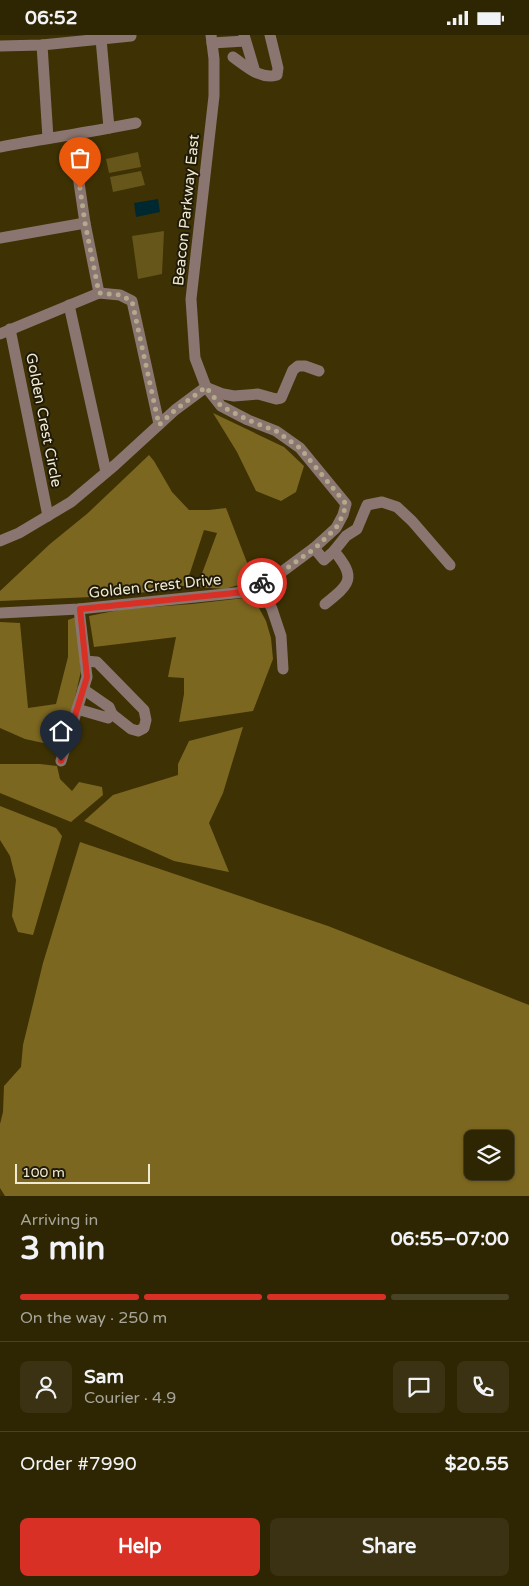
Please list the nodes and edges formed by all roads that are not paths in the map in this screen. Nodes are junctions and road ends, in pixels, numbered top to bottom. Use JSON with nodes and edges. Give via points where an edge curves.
{"nodes":[{"id":1,"x":270,"y":35,"type":"edge"},
{"id":2,"x":130,"y":36,"type":"edge"},
{"id":3,"x":245,"y":38,"type":"edge"},
{"id":4,"x":101,"y":39,"type":"junction"},
{"id":5,"x":211,"y":39,"type":"edge"},
{"id":6,"x":42,"y":45,"type":"junction"},
{"id":7,"x":0,"y":46,"type":"edge"},
{"id":8,"x":250,"y":56,"type":"junction"},
{"id":9,"x":233,"y":57,"type":"junction"},
{"id":10,"x":214,"y":59,"type":"junction"},
{"id":11,"x":255,"y":72,"type":"junction"},
{"id":12,"x":136,"y":123,"type":"dead end"},
{"id":13,"x":109,"y":128,"type":"junction"},
{"id":14,"x":72,"y":135,"type":"junction"},
{"id":15,"x":48,"y":138,"type":"junction"},
{"id":16,"x":0,"y":147,"type":"edge"},
{"id":17,"x":85,"y":223,"type":"junction"},
{"id":18,"x":0,"y":238,"type":"edge"},
{"id":19,"x":99,"y":293,"type":"junction"},
{"id":20,"x":69,"y":305,"type":"junction"},
{"id":21,"x":5,"y":331,"type":"edge"},
{"id":22,"x":319,"y":371,"type":"dead end"},
{"id":23,"x":206,"y":387,"type":"junction"},
{"id":24,"x":159,"y":425,"type":"junction"},
{"id":25,"x":106,"y":472,"type":"junction"},
{"id":26,"x":346,"y":504,"type":"joint"},
{"id":27,"x":48,"y":516,"type":"junction"},
{"id":28,"x":0,"y":541,"type":"edge"},
{"id":29,"x":314,"y":549,"type":"junction"},
{"id":30,"x":334,"y":551,"type":"junction"},
{"id":31,"x":450,"y":565,"type":"dead end"},
{"id":32,"x":259,"y":584,"type":"junction"},
{"id":33,"x":325,"y":604,"type":"dead end"},
{"id":34,"x":80,"y":609,"type":"junction"},
{"id":35,"x":0,"y":613,"type":"edge"},
{"id":36,"x":85,"y":661,"type":"junction"},
{"id":37,"x":283,"y":669,"type":"dead end"},
{"id":38,"x":83,"y":689,"type":"junction"},
{"id":39,"x":77,"y":709,"type":"junction"},
{"id":40,"x":112,"y":714,"type":"junction"},
{"id":41,"x":61,"y":761,"type":"dead end"}],
"edges":[{"from":1,"to":11,"type":"street","via":[[277,75],[271,77]]},
{"from":2,"to":4,"type":"street"},
{"from":3,"to":5,"type":"street"},
{"from":3,"to":8,"type":"street"},
{"from":4,"to":6,"type":"street"},
{"from":4,"to":13,"type":"street"},
{"from":5,"to":10,"type":"street","name":"Beacon Parkway East"},
{"from":6,"to":7,"type":"street"},
{"from":6,"to":15,"type":"street"},
{"from":8,"to":9,"type":"street"},
{"from":8,"to":11,"type":"street"},
{"from":9,"to":10,"type":"street"},
{"from":9,"to":11,"type":"street"},
{"from":10,"to":23,"type":"street","name":"Beacon Parkway East","via":[[214,96],[191,299],[195,358]]},
{"from":12,"to":13,"type":"street"},
{"from":13,"to":14,"type":"street"},
{"from":14,"to":15,"type":"street"},
{"from":14,"to":17,"type":"street"},
{"from":15,"to":16,"type":"street"},
{"from":17,"to":18,"type":"street"},
{"from":17,"to":19,"type":"street"},
{"from":19,"to":20,"type":"street","name":"Golden Crest Circle"},
{"from":19,"to":24,"type":"street","via":[[120,295],[132,301]]},
{"from":20,"to":21,"type":"street","name":"Golden Crest Circle"},
{"from":20,"to":25,"type":"street"},
{"from":21,"to":27,"type":"street","name":"Golden Crest Circle"},
{"from":22,"to":23,"type":"street","via":[[298,366],[280,398],[276,399],[258,394],[234,396]]},
{"from":23,"to":24,"type":"street","name":"Golden Crest Circle"},
{"from":23,"to":26,"type":"street","name":"Beacon Parkway East","via":[[221,406],[276,431],[300,448]]},
{"from":24,"to":25,"type":"street","name":"Golden Crest Circle"},
{"from":25,"to":27,"type":"street","name":"Golden Crest Circle","via":[[71,502]]},
{"from":26,"to":29,"type":"street","name":"Golden Crest Drive","via":[[336,528]]},
{"from":27,"to":28,"type":"street","name":"Golden Crest Circle"},
{"from":29,"to":30,"type":"street","via":[[324,560]]},
{"from":29,"to":32,"type":"street","name":"Golden Crest Drive"},
{"from":30,"to":31,"type":"street","via":[[346,536],[357,529],[367,505],[382,502],[397,507]]},
{"from":30,"to":33,"type":"street","via":[[344,563],[348,580],[340,592]]},
{"from":32,"to":34,"type":"street","name":"Golden Crest Drive","via":[[244,592]]},
{"from":32,"to":37,"type":"street","via":[[281,636]]},
{"from":34,"to":35,"type":"street","name":"Golden Crest Drive"},
{"from":34,"to":36,"type":"street","name":"Golden Crest Drive"},
{"from":36,"to":38,"type":"street","name":"Golden Crest Drive","via":[[87,677]]},
{"from":36,"to":40,"type":"street","via":[[97,662],[144,710],[144,728],[138,731],[130,729]]},
{"from":38,"to":39,"type":"street","name":"Golden Crest Drive"},
{"from":38,"to":40,"type":"street","via":[[109,707]]},
{"from":39,"to":40,"type":"street","via":[[108,718]]},
{"from":39,"to":41,"type":"street","name":"Golden Crest Drive"}]}
